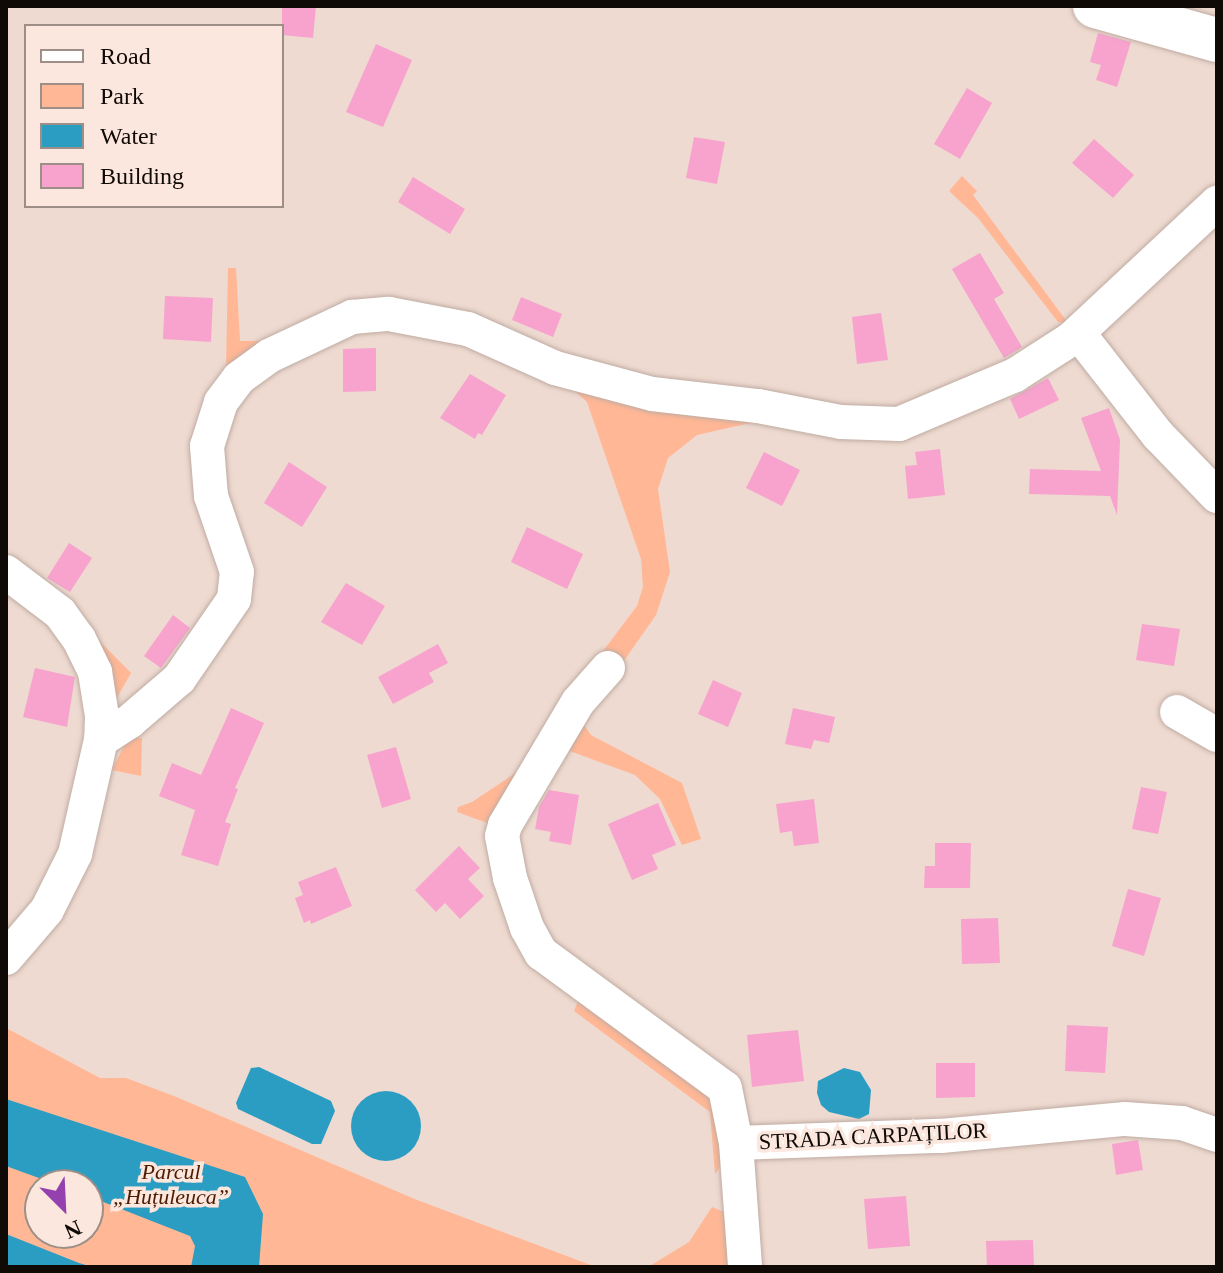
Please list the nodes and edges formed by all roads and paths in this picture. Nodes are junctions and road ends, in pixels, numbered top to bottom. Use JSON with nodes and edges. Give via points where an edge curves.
{"nodes":[{"id":1,"x":1095,"y":6,"type":"edge"},
{"id":2,"x":1217,"y":40,"type":"edge"},
{"id":3,"x":1217,"y":203,"type":"edge"},
{"id":4,"x":1079,"y":334,"type":"junction"},
{"id":5,"x":1217,"y":496,"type":"edge"},
{"id":6,"x":6,"y":572,"type":"edge"},
{"id":7,"x":608,"y":668,"type":"dead end"},
{"id":8,"x":1177,"y":712,"type":"dead end"},
{"id":9,"x":1217,"y":735,"type":"edge"},
{"id":10,"x":101,"y":740,"type":"junction"},
{"id":11,"x":6,"y":958,"type":"edge"},
{"id":12,"x":1217,"y":1135,"type":"edge"},
{"id":13,"x":736,"y":1143,"type":"junction"},
{"id":14,"x":745,"y":1267,"type":"edge"}],
"edges":[{"from":1,"to":2,"type":"street"},
{"from":3,"to":4,"type":"street"},
{"from":4,"to":5,"type":"street","via":[[1158,435]]},
{"from":4,"to":10,"type":"street","via":[[1015,375],[920,418],[873,425],[652,394],[555,368],[468,329],[427,321],[367,313],[337,323],[269,356],[239,378],[221,402],[207,446],[206,469],[237,572],[234,599],[179,679]]},
{"from":6,"to":10,"type":"street","via":[[60,613],[79,639],[95,672]]},
{"from":7,"to":13,"type":"street","name":"STRADA CARPAȚILOR","via":[[578,702],[505,825],[502,836],[510,878],[541,953],[725,1088]]},
{"from":8,"to":9,"type":"street"},
{"from":10,"to":11,"type":"street","via":[[75,854],[47,910]]},
{"from":12,"to":13,"type":"street","name":"STRADA CARPAȚILOR","via":[[1182,1123],[1125,1119],[941,1136]]},
{"from":13,"to":14,"type":"street","name":"STRADA CARPAȚILOR"}]}
